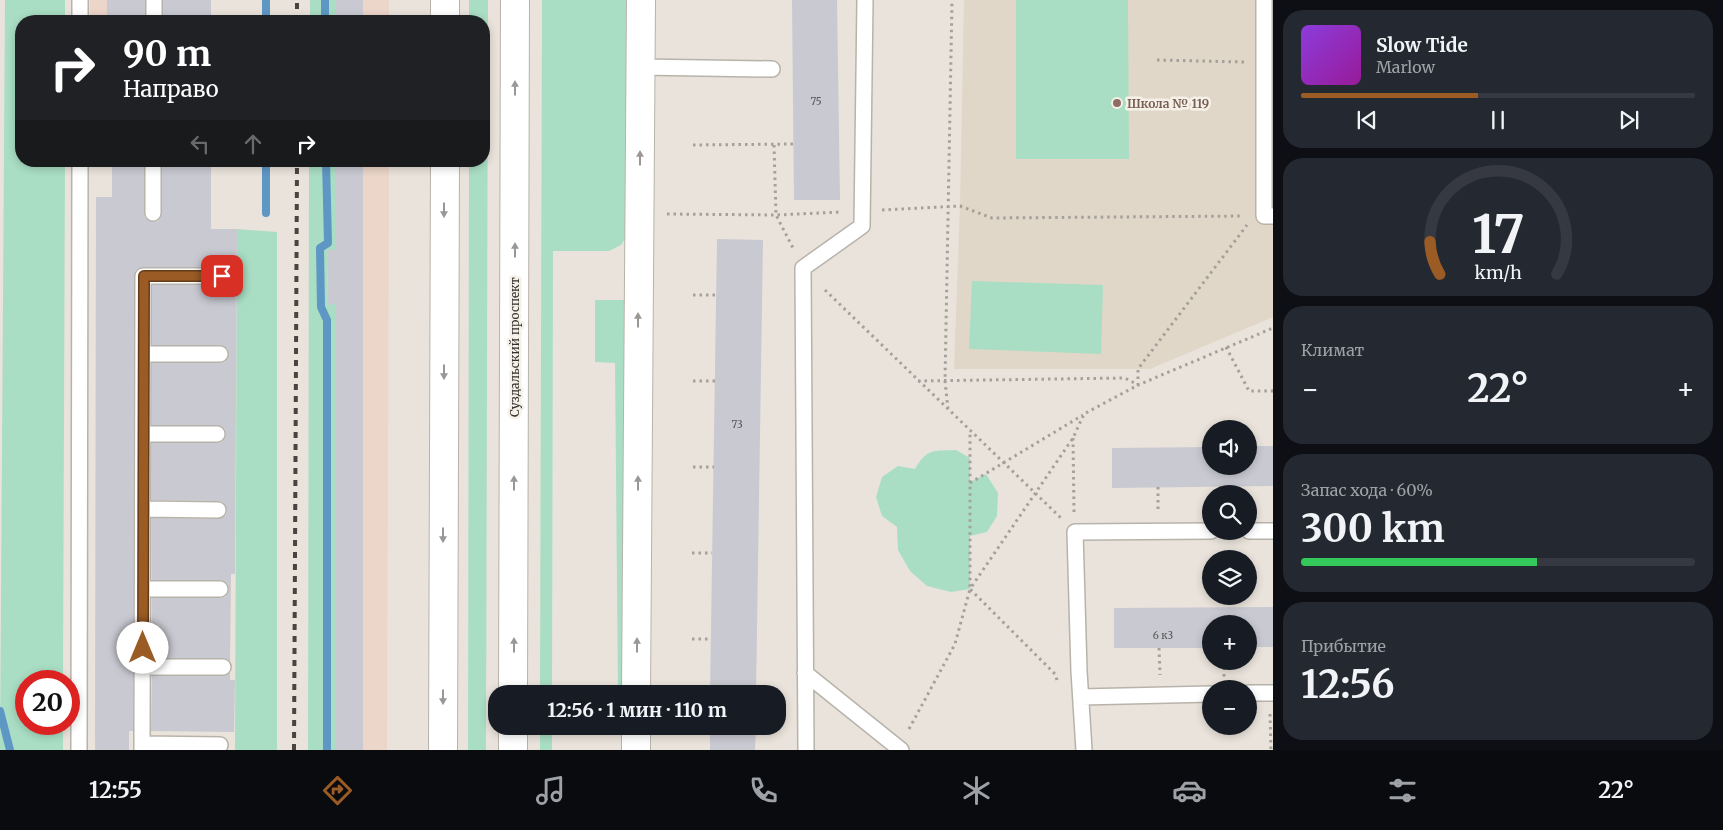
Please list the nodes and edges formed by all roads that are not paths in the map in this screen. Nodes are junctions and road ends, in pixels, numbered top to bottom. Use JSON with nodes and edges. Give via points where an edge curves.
{"nodes":[{"id":1,"x":80,"y":0,"type":"edge"},
{"id":2,"x":154,"y":0,"type":"edge"},
{"id":3,"x":445,"y":0,"type":"edge"},
{"id":4,"x":515,"y":0,"type":"edge"},
{"id":5,"x":641,"y":0,"type":"edge"},
{"id":6,"x":865,"y":0,"type":"edge"},
{"id":7,"x":1264,"y":0,"type":"edge"},
{"id":8,"x":80,"y":15,"type":"edge"},
{"id":9,"x":154,"y":15,"type":"edge"},
{"id":10,"x":445,"y":15,"type":"edge"},
{"id":11,"x":640,"y":67,"type":"junction"},
{"id":12,"x":772,"y":69,"type":"dead end"},
{"id":13,"x":80,"y":167,"type":"edge"},
{"id":14,"x":153,"y":167,"type":"edge"},
{"id":15,"x":445,"y":167,"type":"edge"},
{"id":16,"x":153,"y":214,"type":"dead end"},
{"id":17,"x":1263,"y":216,"type":"edge"},
{"id":18,"x":222,"y":276,"type":"dead end"},
{"id":19,"x":144,"y":354,"type":"junction"},
{"id":20,"x":220,"y":354,"type":"dead end"},
{"id":21,"x":144,"y":434,"type":"junction"},
{"id":22,"x":217,"y":434,"type":"dead end"},
{"id":23,"x":143,"y":509,"type":"junction"},
{"id":24,"x":218,"y":510,"type":"dead end"},
{"id":25,"x":1202,"y":531,"type":"edge"},
{"id":26,"x":1257,"y":531,"type":"edge"},
{"id":27,"x":1273,"y":531,"type":"edge"},
{"id":28,"x":143,"y":589,"type":"junction"},
{"id":29,"x":220,"y":589,"type":"dead end"},
{"id":30,"x":143,"y":667,"type":"junction"},
{"id":31,"x":223,"y":667,"type":"dead end"},
{"id":32,"x":805,"y":673,"type":"junction"},
{"id":33,"x":513,"y":685,"type":"edge"},
{"id":34,"x":636,"y":685,"type":"edge"},
{"id":35,"x":1257,"y":693,"type":"edge"},
{"id":36,"x":1271,"y":693,"type":"edge"},
{"id":37,"x":1202,"y":694,"type":"edge"},
{"id":38,"x":1081,"y":697,"type":"junction"},
{"id":39,"x":513,"y":735,"type":"edge"},
{"id":40,"x":636,"y":735,"type":"edge"},
{"id":41,"x":220,"y":745,"type":"dead end"},
{"id":42,"x":142,"y":747,"type":"edge"},
{"id":43,"x":900,"y":749,"type":"edge"},
{"id":44,"x":79,"y":750,"type":"edge"},
{"id":45,"x":443,"y":750,"type":"edge"},
{"id":46,"x":513,"y":750,"type":"edge"},
{"id":47,"x":636,"y":750,"type":"edge"},
{"id":48,"x":806,"y":750,"type":"edge"},
{"id":49,"x":1084,"y":750,"type":"edge"}],
"edges":[{"from":1,"to":8,"type":"lane"},
{"from":2,"to":9,"type":"lane"},
{"from":3,"to":10,"type":"main road"},
{"from":33,"to":4,"type":"main road","name":"Суздальский проспект","one_way":true},
{"from":5,"to":11,"type":"main road"},
{"from":6,"to":32,"type":"lane","via":[[862,226],[803,268]]},
{"from":7,"to":17,"type":"lane"},
{"from":11,"to":12,"type":"lane"},
{"from":34,"to":11,"type":"main road","one_way":true},
{"from":13,"to":44,"type":"lane"},
{"from":14,"to":16,"type":"lane"},
{"from":15,"to":45,"type":"main road","one_way":true},
{"from":18,"to":19,"type":"lane","via":[[144,276]]},
{"from":19,"to":20,"type":"lane"},
{"from":19,"to":21,"type":"lane"},
{"from":21,"to":22,"type":"lane"},
{"from":21,"to":23,"type":"lane"},
{"from":23,"to":24,"type":"lane"},
{"from":23,"to":28,"type":"lane"},
{"from":25,"to":38,"type":"lane","via":[[1074,532]]},
{"from":26,"to":27,"type":"lane"},
{"from":28,"to":29,"type":"lane"},
{"from":28,"to":30,"type":"lane"},
{"from":30,"to":31,"type":"lane"},
{"from":30,"to":42,"type":"lane"},
{"from":32,"to":43,"type":"lane"},
{"from":32,"to":48,"type":"lane"},
{"from":35,"to":36,"type":"lane"},
{"from":37,"to":38,"type":"lane"},
{"from":38,"to":49,"type":"lane"},
{"from":39,"to":46,"type":"main road"},
{"from":40,"to":47,"type":"main road"},
{"from":41,"to":42,"type":"lane"}]}
